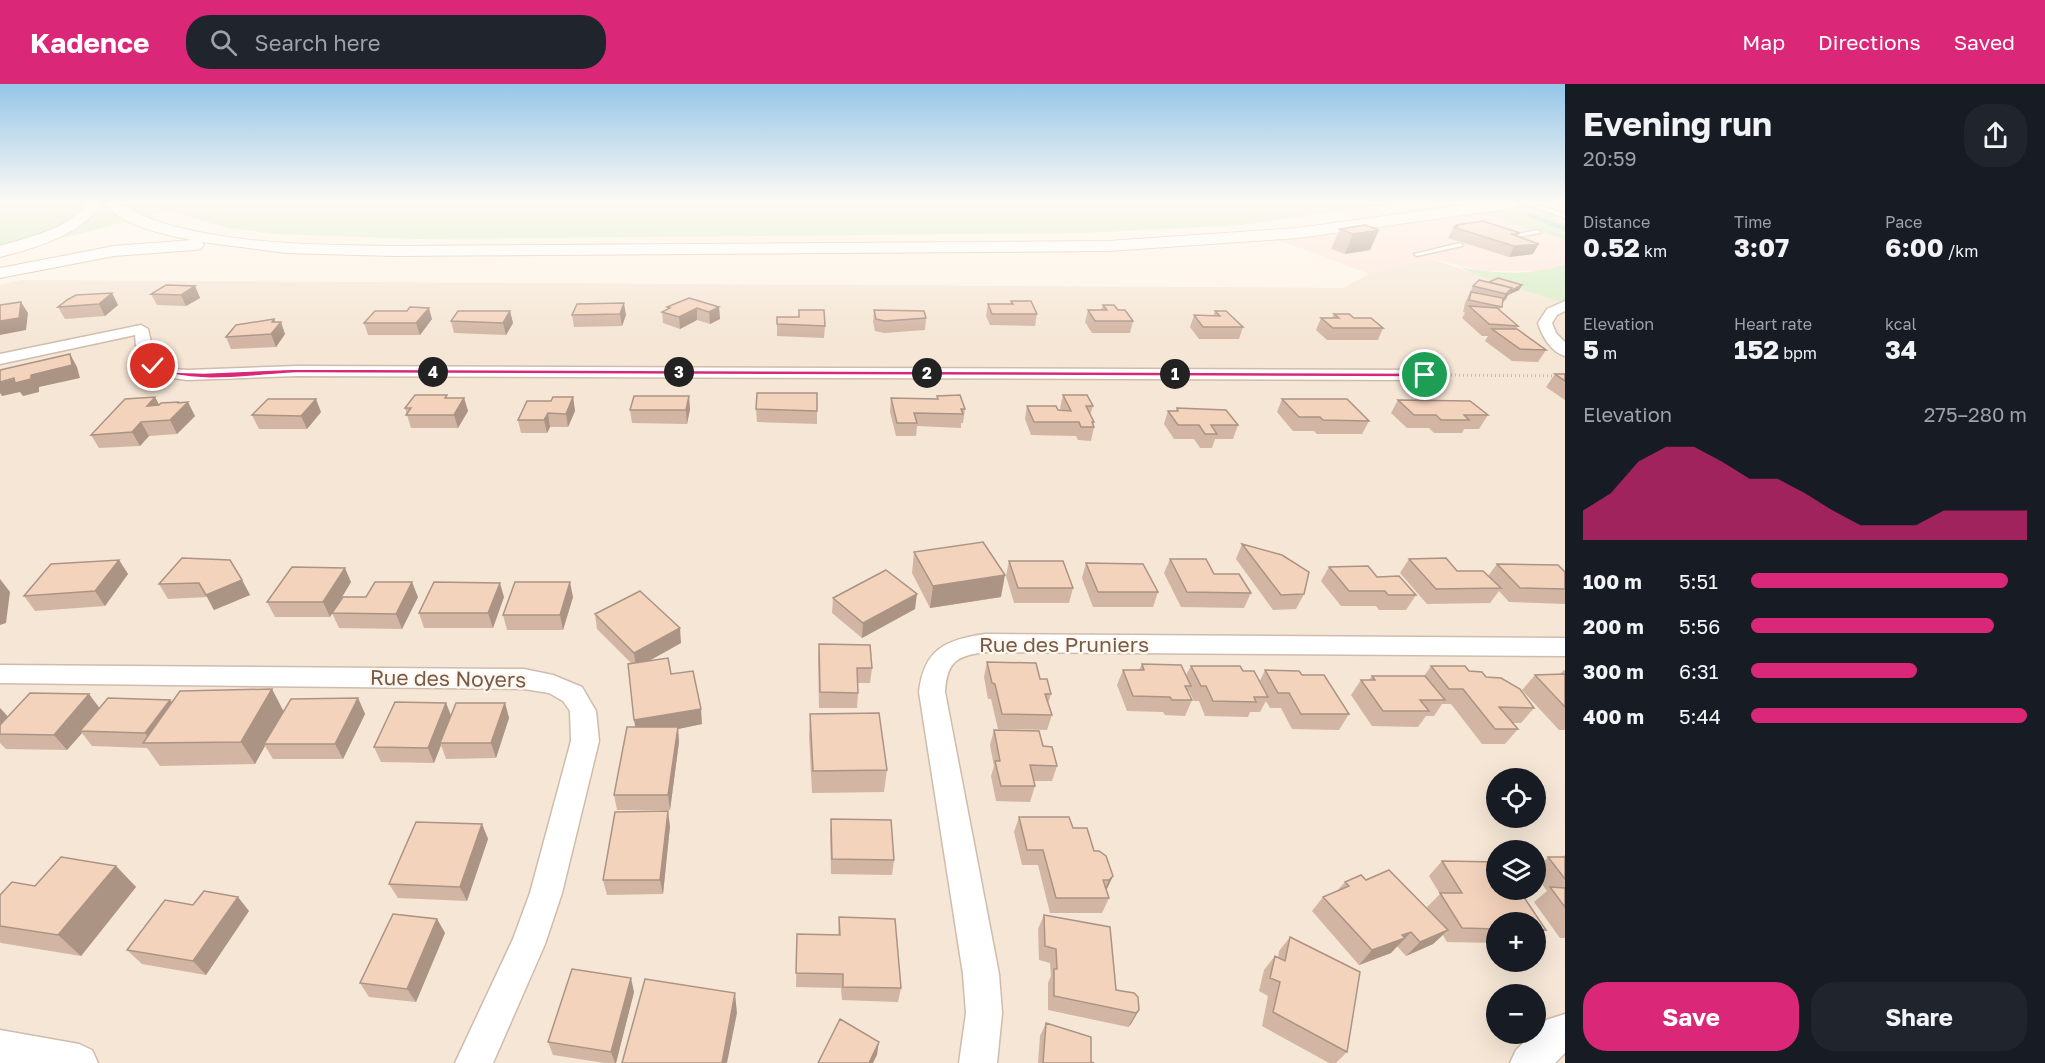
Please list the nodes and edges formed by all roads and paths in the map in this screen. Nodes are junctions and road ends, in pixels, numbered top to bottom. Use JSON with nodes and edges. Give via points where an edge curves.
{"nodes":[{"id":1,"x":36,"y":249,"type":"edge"},
{"id":2,"x":60,"y":249,"type":"edge"},
{"id":3,"x":143,"y":249,"type":"edge"},
{"id":4,"x":297,"y":249,"type":"edge"},
{"id":5,"x":324,"y":249,"type":"edge"},
{"id":6,"x":851,"y":249,"type":"edge"},
{"id":7,"x":1443,"y":249,"type":"edge"},
{"id":8,"x":340,"y":250,"type":"junction"},
{"id":9,"x":1418,"y":254,"type":"dead end"},
{"id":10,"x":0,"y":258,"type":"edge"},
{"id":11,"x":0,"y":266,"type":"edge"},
{"id":12,"x":0,"y":273,"type":"edge"},
{"id":13,"x":1565,"y":305,"type":"edge"},
{"id":14,"x":1565,"y":351,"type":"edge"},
{"id":15,"x":0,"y":359,"type":"edge"},
{"id":16,"x":1425,"y":375,"type":"joint"},
{"id":17,"x":1565,"y":376,"type":"edge"},
{"id":18,"x":1565,"y":646,"type":"edge"},
{"id":19,"x":0,"y":674,"type":"edge"},
{"id":20,"x":1565,"y":1032,"type":"edge"},
{"id":21,"x":0,"y":1049,"type":"edge"},
{"id":22,"x":79,"y":1063,"type":"edge"},
{"id":23,"x":474,"y":1063,"type":"edge"},
{"id":24,"x":978,"y":1063,"type":"edge"},
{"id":25,"x":1529,"y":1063,"type":"edge"}],
"edges":[{"from":1,"to":10,"type":"main road"},
{"from":2,"to":11,"type":"main road"},
{"from":3,"to":12,"type":"main road","via":[[83,255]]},
{"from":4,"to":8,"type":"main road"},
{"from":5,"to":8,"type":"main road"},
{"from":6,"to":8,"type":"main road"},
{"from":7,"to":9,"type":"lane"},
{"from":13,"to":14,"type":"street","via":[[1552,312],[1545,323],[1549,335]]},
{"from":15,"to":16,"type":"street","via":[[141,329],[153,366],[171,374],[187,375],[297,371]]},
{"from":16,"to":17,"type":"path"},
{"from":18,"to":24,"type":"street","name":"Rue des Pruniers","via":[[985,643],[964,645],[949,652],[933,677],[932,692],[981,974],[984,1013]]},
{"from":19,"to":23,"type":"street","name":"Rue des Noyers","via":[[524,679],[548,682],[572,693],[586,719],[585,741],[546,892],[528,944]]},
{"from":20,"to":25,"type":"street","via":[[1559,1033]]},
{"from":21,"to":22,"type":"street"}]}
